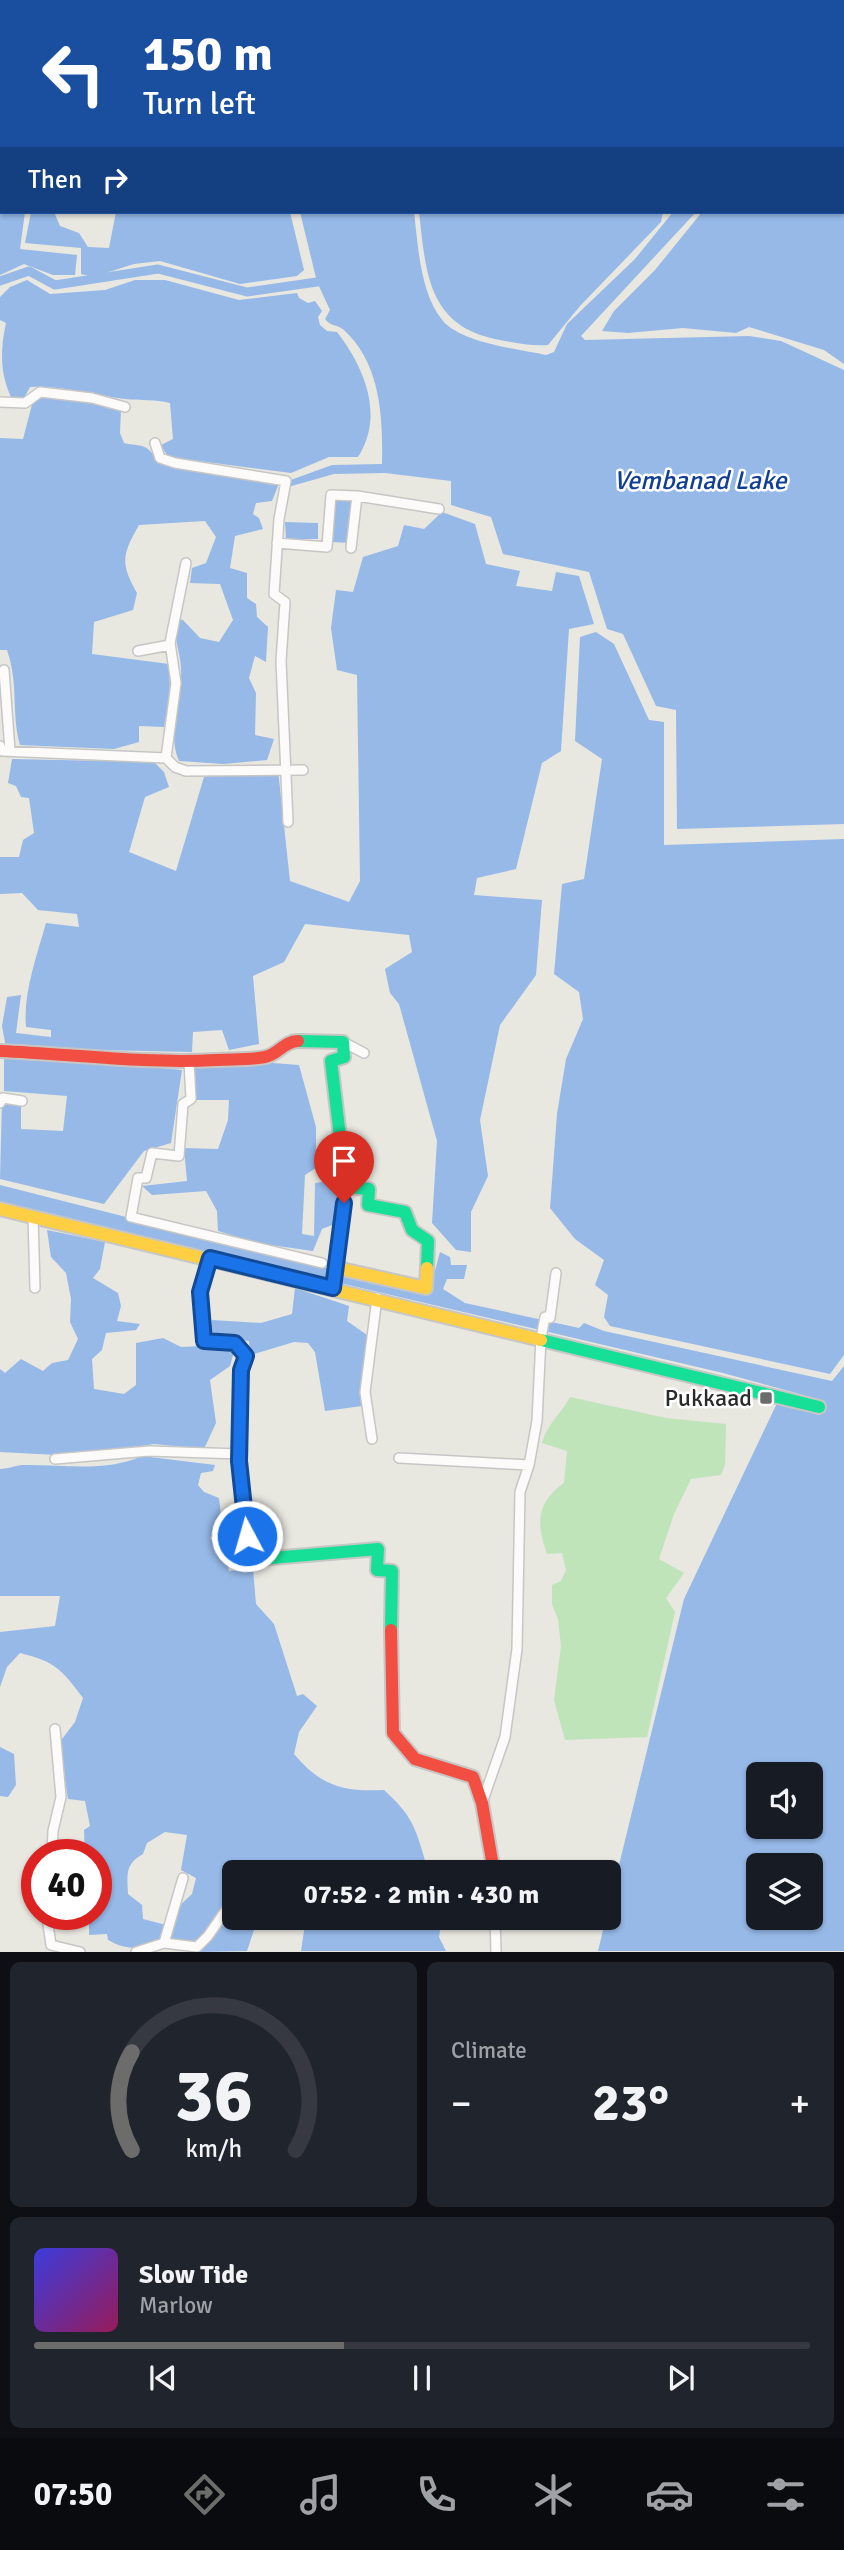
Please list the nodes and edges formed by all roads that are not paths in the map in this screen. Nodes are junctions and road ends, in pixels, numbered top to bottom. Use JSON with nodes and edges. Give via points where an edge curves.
{"nodes":[{"id":1,"x":0,"y":402,"type":"edge"},
{"id":2,"x":125,"y":407,"type":"dead end"},
{"id":3,"x":155,"y":443,"type":"dead end"},
{"id":4,"x":357,"y":496,"type":"junction"},
{"id":5,"x":439,"y":509,"type":"dead end"},
{"id":6,"x":278,"y":544,"type":"junction"},
{"id":7,"x":351,"y":548,"type":"dead end"},
{"id":8,"x":186,"y":563,"type":"dead end"},
{"id":9,"x":170,"y":645,"type":"junction"},
{"id":10,"x":138,"y":651,"type":"dead end"},
{"id":11,"x":4,"y":670,"type":"dead end"},
{"id":12,"x":0,"y":746,"type":"edge"},
{"id":13,"x":10,"y":751,"type":"junction"},
{"id":14,"x":166,"y":758,"type":"junction"},
{"id":15,"x":283,"y":770,"type":"junction"},
{"id":16,"x":303,"y":770,"type":"dead end"},
{"id":17,"x":288,"y":822,"type":"dead end"},
{"id":18,"x":342,"y":1042,"type":"junction"},
{"id":19,"x":0,"y":1051,"type":"edge"},
{"id":20,"x":364,"y":1053,"type":"dead end"},
{"id":21,"x":189,"y":1061,"type":"junction"},
{"id":22,"x":22,"y":1101,"type":"dead end"},
{"id":23,"x":0,"y":1103,"type":"edge"},
{"id":24,"x":344,"y":1203,"type":"dead end"},
{"id":25,"x":0,"y":1209,"type":"edge"},
{"id":26,"x":33,"y":1216,"type":"junction"},
{"id":27,"x":210,"y":1258,"type":"junction"},
{"id":28,"x":322,"y":1263,"type":"dead end"},
{"id":29,"x":337,"y":1268,"type":"junction"},
{"id":30,"x":556,"y":1273,"type":"dead end"},
{"id":31,"x":35,"y":1288,"type":"dead end"},
{"id":32,"x":333,"y":1288,"type":"junction"},
{"id":33,"x":377,"y":1298,"type":"junction"},
{"id":34,"x":541,"y":1338,"type":"junction"},
{"id":35,"x":820,"y":1407,"type":"dead end"},
{"id":36,"x":372,"y":1439,"type":"dead end"},
{"id":37,"x":240,"y":1454,"type":"junction"},
{"id":38,"x":399,"y":1458,"type":"dead end"},
{"id":39,"x":55,"y":1459,"type":"dead end"},
{"id":40,"x":529,"y":1465,"type":"junction"},
{"id":41,"x":55,"y":1729,"type":"dead end"},
{"id":42,"x":482,"y":1803,"type":"junction"},
{"id":43,"x":53,"y":1839,"type":"edge"},
{"id":44,"x":492,"y":1860,"type":"edge"},
{"id":45,"x":183,"y":1878,"type":"dead end"},
{"id":46,"x":222,"y":1916,"type":"edge"},
{"id":47,"x":49,"y":1930,"type":"edge"},
{"id":48,"x":495,"y":1930,"type":"edge"},
{"id":49,"x":164,"y":1943,"type":"junction"},
{"id":50,"x":63,"y":1950,"type":"edge"},
{"id":51,"x":80,"y":1951,"type":"edge"},
{"id":52,"x":136,"y":1951,"type":"edge"},
{"id":53,"x":496,"y":1951,"type":"edge"}],
"edges":[{"from":1,"to":2,"type":"street","via":[[25,403],[40,392]]},
{"from":3,"to":6,"type":"street","via":[[160,458],[175,463],[286,481]]},
{"from":4,"to":5,"type":"street"},
{"from":4,"to":6,"type":"street","via":[[331,495],[327,547]]},
{"from":4,"to":7,"type":"street"},
{"from":6,"to":15,"type":"street","via":[[274,594],[285,602]]},
{"from":8,"to":9,"type":"street"},
{"from":9,"to":10,"type":"street"},
{"from":9,"to":14,"type":"street","via":[[176,683]]},
{"from":11,"to":13,"type":"street"},
{"from":12,"to":13,"type":"street","via":[[2,751]]},
{"from":13,"to":14,"type":"street"},
{"from":14,"to":15,"type":"street","via":[[186,771]]},
{"from":15,"to":16,"type":"street"},
{"from":15,"to":17,"type":"street"},
{"from":18,"to":20,"type":"street"},
{"from":18,"to":21,"type":"street","via":[[290,1041],[268,1057]]},
{"from":18,"to":29,"type":"street","via":[[344,1057],[331,1061],[346,1187],[369,1189],[368,1205],[405,1212],[414,1234],[428,1241],[426,1288]]},
{"from":19,"to":21,"type":"street"},
{"from":21,"to":28,"type":"street","via":[[191,1099],[183,1104],[179,1156],[152,1153],[146,1178],[138,1178],[131,1217]]},
{"from":22,"to":23,"type":"street","via":[[3,1098]]},
{"from":24,"to":29,"type":"street"},
{"from":25,"to":26,"type":"street"},
{"from":26,"to":27,"type":"street"},
{"from":26,"to":31,"type":"street"},
{"from":27,"to":32,"type":"street"},
{"from":27,"to":37,"type":"street","via":[[200,1292],[204,1341],[235,1343],[246,1356],[241,1370]]},
{"from":29,"to":32,"type":"street"},
{"from":30,"to":34,"type":"street","via":[[550,1318],[545,1317]]},
{"from":32,"to":33,"type":"street"},
{"from":33,"to":34,"type":"street"},
{"from":33,"to":36,"type":"street","via":[[365,1392]]},
{"from":34,"to":35,"type":"street"},
{"from":34,"to":40,"type":"street","via":[[537,1421]]},
{"from":37,"to":39,"type":"street","via":[[149,1451]]},
{"from":37,"to":42,"type":"street","via":[[249,1560],[378,1549],[377,1570],[392,1570],[393,1733],[415,1759],[473,1777]]},
{"from":38,"to":40,"type":"street"},
{"from":40,"to":42,"type":"street","via":[[520,1492],[517,1649],[507,1725]]},
{"from":41,"to":43,"type":"street","via":[[61,1797]]},
{"from":42,"to":44,"type":"street"},
{"from":45,"to":49,"type":"street"},
{"from":46,"to":49,"type":"street","via":[[197,1947]]},
{"from":47,"to":50,"type":"street","via":[[51,1945]]},
{"from":48,"to":53,"type":"street"},
{"from":49,"to":52,"type":"street"},
{"from":50,"to":51,"type":"street"}]}
